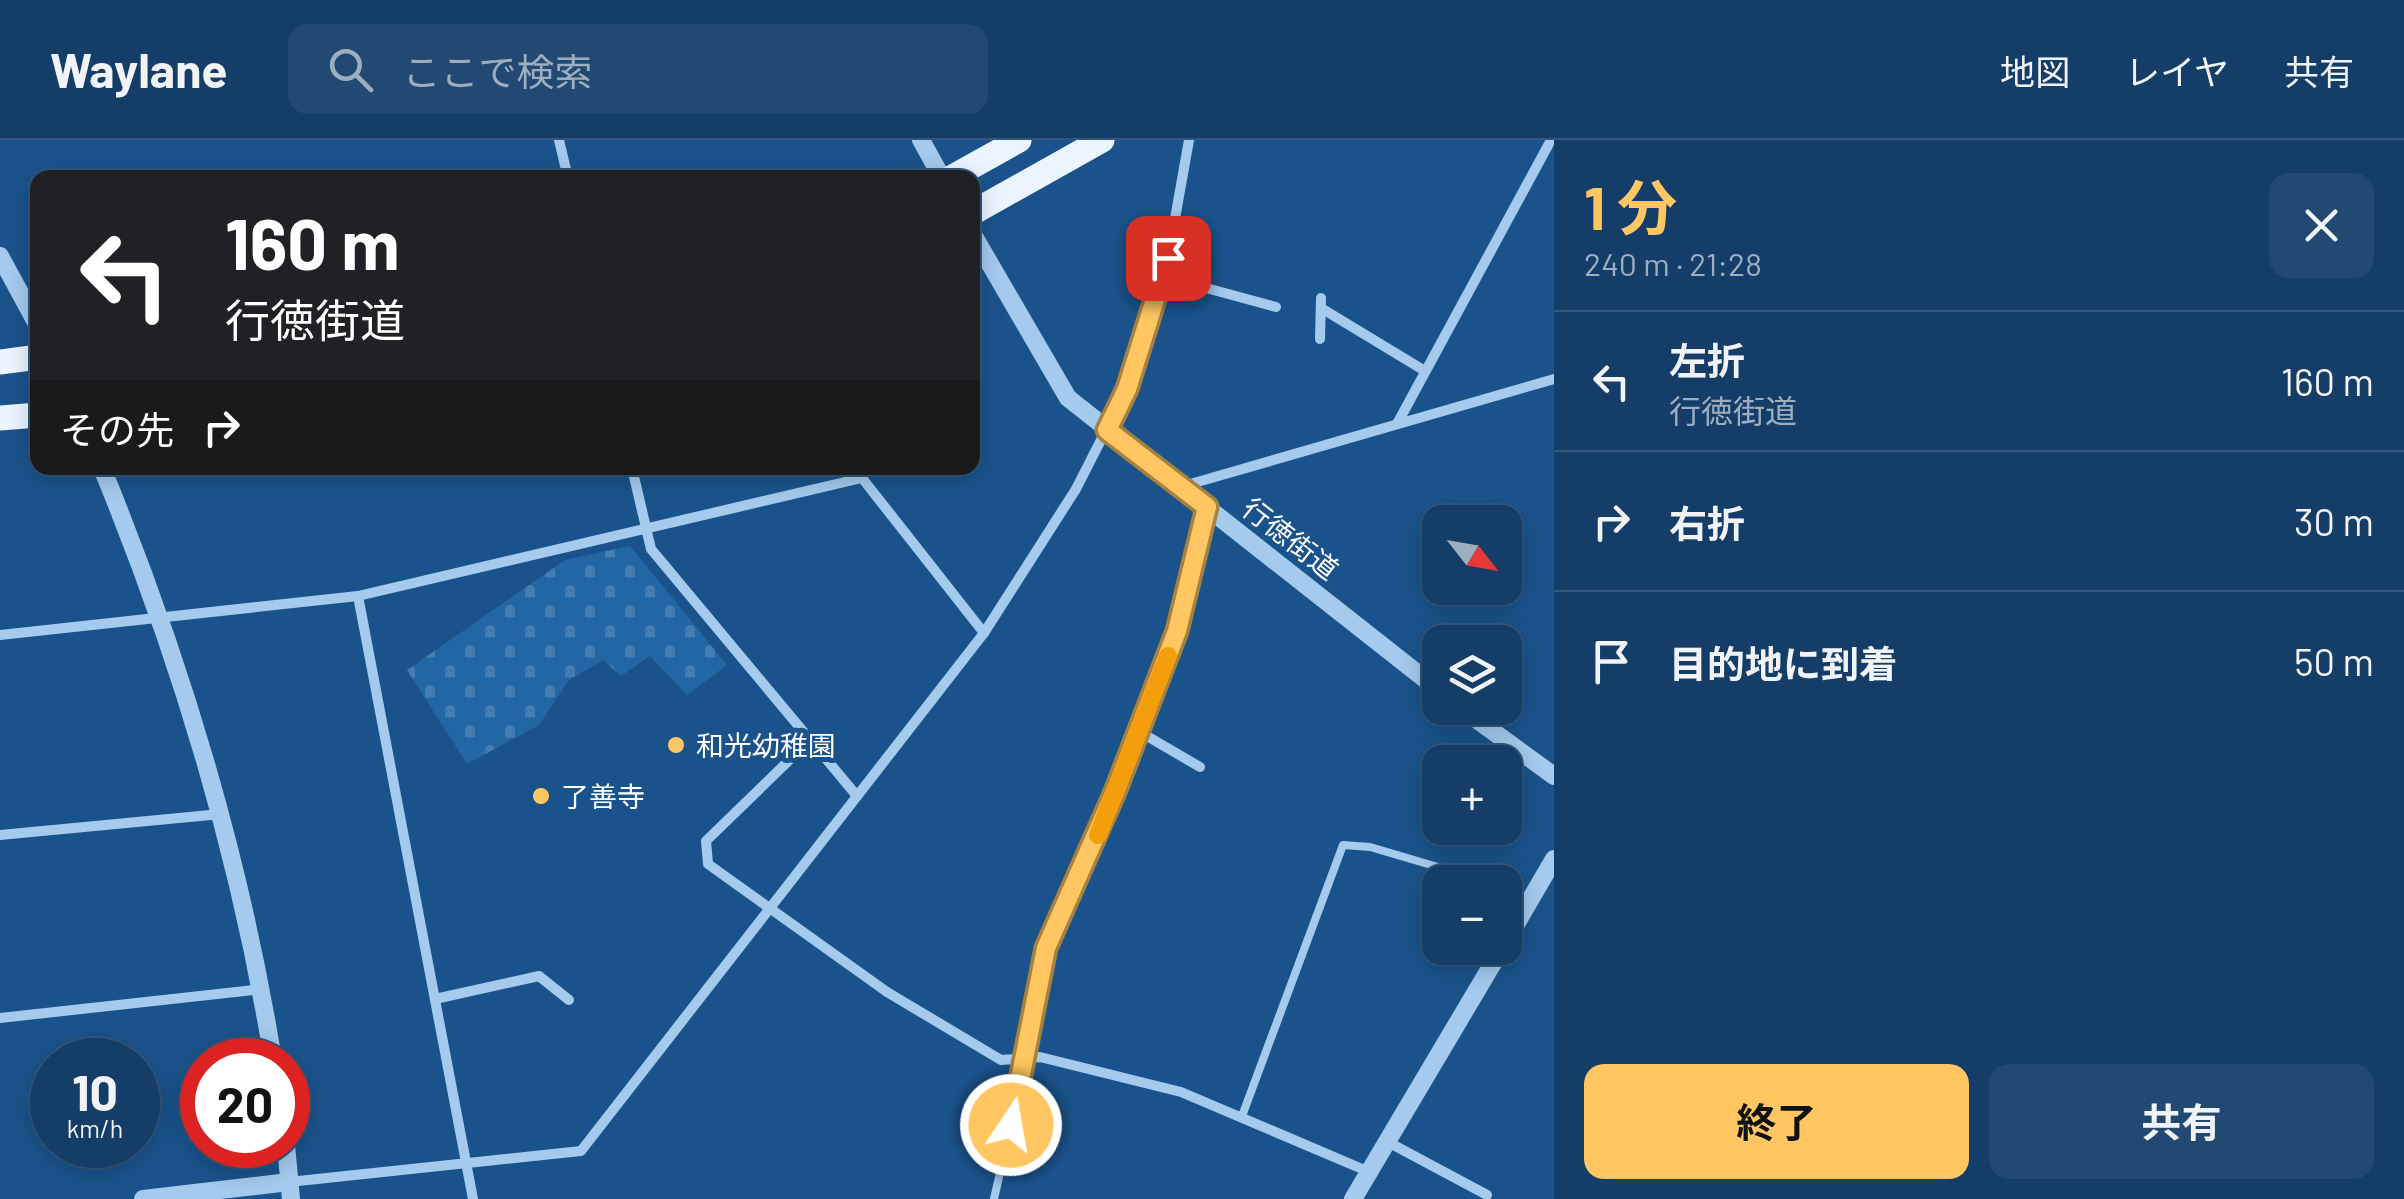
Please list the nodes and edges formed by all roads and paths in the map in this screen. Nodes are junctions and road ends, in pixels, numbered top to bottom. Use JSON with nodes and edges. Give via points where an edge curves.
{"nodes":[{"id":1,"x":559,"y":140,"type":"edge"},
{"id":2,"x":921,"y":140,"type":"edge"},
{"id":3,"x":1019,"y":140,"type":"edge"},
{"id":4,"x":1102,"y":140,"type":"edge"},
{"id":5,"x":1190,"y":140,"type":"edge"},
{"id":6,"x":1550,"y":140,"type":"edge"},
{"id":7,"x":566,"y":170,"type":"edge"},
{"id":8,"x":938,"y":170,"type":"edge"},
{"id":9,"x":965,"y":170,"type":"edge"},
{"id":10,"x":980,"y":208,"type":"edge"},
{"id":11,"x":980,"y":247,"type":"edge"},
{"id":12,"x":0,"y":256,"type":"edge"},
{"id":13,"x":1162,"y":276,"type":"junction"},
{"id":14,"x":1276,"y":307,"type":"dead end"},
{"id":15,"x":30,"y":311,"type":"edge"},
{"id":16,"x":1320,"y":340,"type":"dead end"},
{"id":17,"x":30,"y":358,"type":"edge"},
{"id":18,"x":0,"y":362,"type":"edge"},
{"id":19,"x":1426,"y":371,"type":"junction"},
{"id":20,"x":1554,"y":379,"type":"edge"},
{"id":21,"x":30,"y":416,"type":"edge"},
{"id":22,"x":0,"y":418,"type":"edge"},
{"id":23,"x":1397,"y":424,"type":"junction"},
{"id":24,"x":1107,"y":430,"type":"junction"},
{"id":25,"x":105,"y":475,"type":"edge"},
{"id":26,"x":634,"y":475,"type":"edge"},
{"id":27,"x":1180,"y":487,"type":"junction"},
{"id":28,"x":1207,"y":507,"type":"junction"},
{"id":29,"x":646,"y":529,"type":"junction"},
{"id":30,"x":358,"y":596,"type":"junction"},
{"id":31,"x":162,"y":618,"type":"junction"},
{"id":32,"x":984,"y":632,"type":"junction"},
{"id":33,"x":0,"y":635,"type":"edge"},
{"id":34,"x":1422,"y":677,"type":"edge"},
{"id":35,"x":1484,"y":725,"type":"edge"},
{"id":36,"x":1140,"y":732,"type":"junction"},
{"id":37,"x":810,"y":740,"type":"junction"},
{"id":38,"x":1200,"y":767,"type":"dead end"},
{"id":39,"x":1554,"y":776,"type":"edge"},
{"id":40,"x":857,"y":796,"type":"junction"},
{"id":41,"x":222,"y":814,"type":"junction"},
{"id":42,"x":0,"y":835,"type":"edge"},
{"id":43,"x":1554,"y":859,"type":"edge"},
{"id":44,"x":1430,"y":865,"type":"edge"},
{"id":45,"x":1522,"y":902,"type":"edge"},
{"id":46,"x":1528,"y":905,"type":"junction"},
{"id":47,"x":768,"y":910,"type":"junction"},
{"id":48,"x":1522,"y":915,"type":"edge"},
{"id":49,"x":1492,"y":965,"type":"edge"},
{"id":50,"x":262,"y":989,"type":"junction"},
{"id":51,"x":435,"y":998,"type":"junction"},
{"id":52,"x":569,"y":1000,"type":"dead end"},
{"id":53,"x":0,"y":1018,"type":"edge"},
{"id":54,"x":270,"y":1038,"type":"edge"},
{"id":55,"x":1026,"y":1058,"type":"junction"},
{"id":56,"x":1242,"y":1116,"type":"junction"},
{"id":57,"x":1386,"y":1141,"type":"junction"},
{"id":58,"x":468,"y":1164,"type":"junction"},
{"id":59,"x":1368,"y":1171,"type":"junction"},
{"id":60,"x":290,"y":1190,"type":"edge"},
{"id":61,"x":1487,"y":1195,"type":"dead end"},
{"id":62,"x":143,"y":1199,"type":"edge"},
{"id":63,"x":473,"y":1199,"type":"edge"},
{"id":64,"x":994,"y":1199,"type":"edge"},
{"id":65,"x":1354,"y":1199,"type":"edge"}],
"edges":[{"from":1,"to":7,"type":"street"},
{"from":2,"to":8,"type":"street"},
{"from":3,"to":9,"type":"main road"},
{"from":4,"to":10,"type":"main road"},
{"from":5,"to":13,"type":"street"},
{"from":6,"to":19,"type":"street"},
{"from":11,"to":24,"type":"street","name":"行徳街道","via":[[1068,398]]},
{"from":12,"to":15,"type":"street"},
{"from":13,"to":14,"type":"street"},
{"from":13,"to":24,"type":"street","via":[[1127,389]]},
{"from":16,"to":19,"type":"street","via":[[1321,303]]},
{"from":17,"to":18,"type":"main road"},
{"from":19,"to":23,"type":"street"},
{"from":20,"to":23,"type":"street"},
{"from":21,"to":22,"type":"main road"},
{"from":23,"to":27,"type":"street"},
{"from":24,"to":27,"type":"street","name":"行徳街道"},
{"from":24,"to":32,"type":"street"},
{"from":25,"to":31,"type":"street"},
{"from":26,"to":29,"type":"street"},
{"from":27,"to":28,"type":"street","name":"行徳街道"},
{"from":28,"to":34,"type":"street","name":"行徳街道"},
{"from":28,"to":36,"type":"street","via":[[1177,631]]},
{"from":29,"to":30,"type":"street"},
{"from":29,"to":32,"type":"street","via":[[862,478]]},
{"from":29,"to":37,"type":"street","via":[[651,548]]},
{"from":30,"to":31,"type":"street"},
{"from":30,"to":51,"type":"street"},
{"from":31,"to":33,"type":"street"},
{"from":31,"to":41,"type":"street"},
{"from":32,"to":40,"type":"street"},
{"from":35,"to":39,"type":"street"},
{"from":36,"to":38,"type":"street"},
{"from":36,"to":55,"type":"street","via":[[1046,948]]},
{"from":37,"to":40,"type":"street"},
{"from":37,"to":47,"type":"street","via":[[706,841],[708,864]]},
{"from":40,"to":47,"type":"street"},
{"from":41,"to":42,"type":"street"},
{"from":41,"to":50,"type":"street"},
{"from":43,"to":46,"type":"street"},
{"from":44,"to":56,"type":"lane","via":[[1343,845]]},
{"from":45,"to":46,"type":"lane"},
{"from":46,"to":48,"type":"street"},
{"from":47,"to":55,"type":"street","via":[[1002,1060]]},
{"from":47,"to":58,"type":"street","via":[[581,1151]]},
{"from":49,"to":57,"type":"street"},
{"from":50,"to":53,"type":"street"},
{"from":50,"to":54,"type":"street"},
{"from":51,"to":52,"type":"street","via":[[539,976]]},
{"from":51,"to":58,"type":"street"},
{"from":55,"to":56,"type":"street","via":[[1181,1092]]},
{"from":55,"to":64,"type":"lane"},
{"from":56,"to":59,"type":"street"},
{"from":57,"to":59,"type":"street"},
{"from":57,"to":61,"type":"street"},
{"from":58,"to":60,"type":"street"},
{"from":58,"to":63,"type":"street"},
{"from":59,"to":65,"type":"street"},
{"from":60,"to":62,"type":"street"}]}
